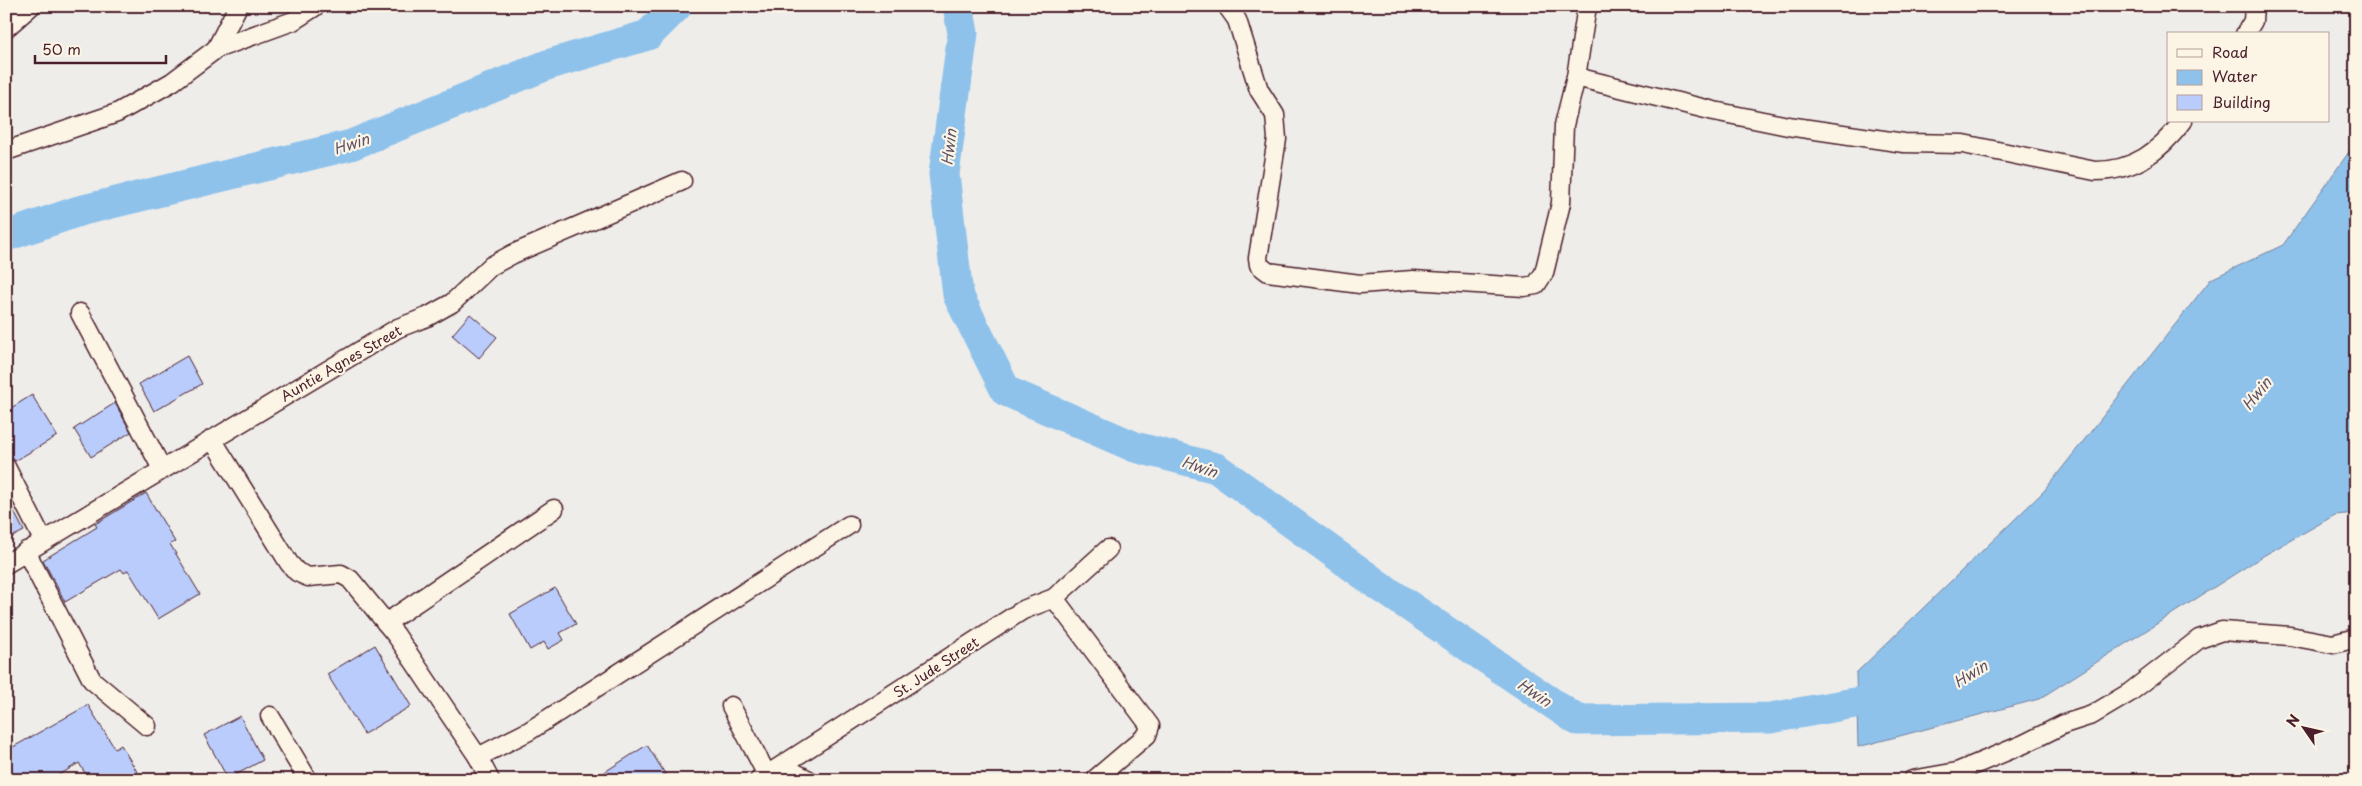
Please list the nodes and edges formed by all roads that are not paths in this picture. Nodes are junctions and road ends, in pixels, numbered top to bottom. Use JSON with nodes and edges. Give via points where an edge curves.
{"nodes":[{"id":1,"x":31,"y":6,"type":"edge"},
{"id":2,"x":238,"y":6,"type":"edge"},
{"id":3,"x":316,"y":6,"type":"edge"},
{"id":4,"x":1227,"y":6,"type":"edge"},
{"id":5,"x":1587,"y":6,"type":"edge"},
{"id":6,"x":2254,"y":6,"type":"edge"},
{"id":7,"x":6,"y":28,"type":"edge"},
{"id":8,"x":2246,"y":32,"type":"edge"},
{"id":9,"x":216,"y":49,"type":"junction"},
{"id":10,"x":1576,"y":78,"type":"junction"},
{"id":11,"x":2182,"y":122,"type":"edge"},
{"id":12,"x":6,"y":151,"type":"edge"},
{"id":13,"x":682,"y":181,"type":"dead end"},
{"id":14,"x":80,"y":313,"type":"dead end"},
{"id":15,"x":212,"y":439,"type":"junction"},
{"id":16,"x":6,"y":467,"type":"edge"},
{"id":17,"x":162,"y":469,"type":"junction"},
{"id":18,"x":554,"y":509,"type":"dead end"},
{"id":19,"x":849,"y":524,"type":"dead end"},
{"id":20,"x":43,"y":540,"type":"junction"},
{"id":21,"x":1108,"y":549,"type":"dead end"},
{"id":22,"x":26,"y":551,"type":"junction"},
{"id":23,"x":6,"y":564,"type":"edge"},
{"id":24,"x":1054,"y":598,"type":"junction"},
{"id":25,"x":386,"y":623,"type":"junction"},
{"id":26,"x":2356,"y":638,"type":"edge"},
{"id":27,"x":731,"y":706,"type":"dead end"},
{"id":28,"x":270,"y":716,"type":"dead end"},
{"id":29,"x":147,"y":726,"type":"dead end"},
{"id":30,"x":478,"y":757,"type":"junction"},
{"id":31,"x":782,"y":766,"type":"junction"},
{"id":32,"x":763,"y":778,"type":"edge"},
{"id":33,"x":308,"y":780,"type":"edge"},
{"id":34,"x":490,"y":780,"type":"edge"},
{"id":35,"x":809,"y":780,"type":"edge"},
{"id":36,"x":1094,"y":780,"type":"edge"},
{"id":37,"x":1912,"y":780,"type":"edge"}],
"edges":[{"from":1,"to":7,"type":"street"},
{"from":2,"to":9,"type":"street"},
{"from":3,"to":9,"type":"street","via":[[293,21]]},
{"from":4,"to":10,"type":"street","via":[[1237,20],[1259,90],[1275,115],[1278,139],[1258,258],[1259,265],[1268,272],[1360,284],[1413,280],[1536,285],[1544,273],[1562,203],[1564,125]]},
{"from":5,"to":10,"type":"street"},
{"from":6,"to":8,"type":"street","via":[[2253,21]]},
{"from":9,"to":12,"type":"street","via":[[172,82],[117,113]]},
{"from":10,"to":11,"type":"street","via":[[1788,126],[1904,143],[1963,144],[2095,171],[2115,171],[2132,166],[2154,151]]},
{"from":13,"to":15,"type":"street","name":"Auntie Agnes Street","via":[[491,266],[452,303],[398,328]]},
{"from":14,"to":17,"type":"street"},
{"from":15,"to":17,"type":"street","name":"Auntie Agnes Street"},
{"from":15,"to":25,"type":"street","via":[[297,572],[308,577],[341,574],[350,579]]},
{"from":16,"to":20,"type":"street"},
{"from":17,"to":20,"type":"street","name":"Auntie Agnes Street"},
{"from":18,"to":25,"type":"street"},
{"from":19,"to":30,"type":"street","via":[[529,731]]},
{"from":20,"to":22,"type":"street","name":"Auntie Agnes Street"},
{"from":21,"to":24,"type":"street","name":"St. Jude Street"},
{"from":22,"to":23,"type":"street","name":"Auntie Agnes Street"},
{"from":22,"to":29,"type":"street","via":[[92,680]]},
{"from":24,"to":31,"type":"street","name":"St. Jude Street","via":[[1024,610]]},
{"from":24,"to":36,"type":"street","via":[[1150,726],[1147,735]]},
{"from":25,"to":30,"type":"street"},
{"from":26,"to":37,"type":"street","via":[[2333,644],[2290,636],[2222,631],[2199,639],[2129,693],[2092,715],[2064,724],[1957,772]]},
{"from":27,"to":32,"type":"street"},
{"from":28,"to":33,"type":"street"},
{"from":30,"to":34,"type":"street"},
{"from":31,"to":32,"type":"street","name":"St. Jude Street"},
{"from":31,"to":35,"type":"street"}]}
